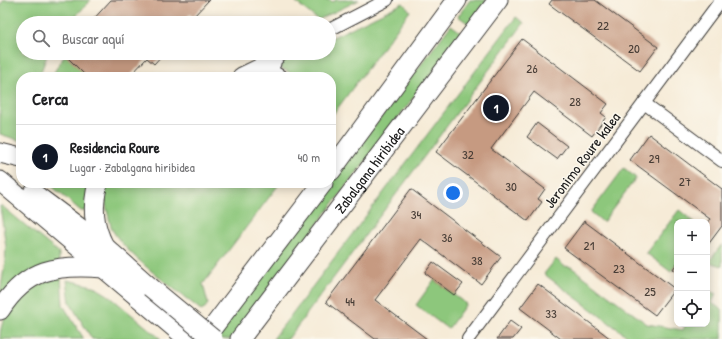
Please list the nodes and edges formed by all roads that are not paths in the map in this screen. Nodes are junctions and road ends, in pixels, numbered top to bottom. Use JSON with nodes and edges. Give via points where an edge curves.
{"nodes":[{"id":1,"x":387,"y":0,"type":"edge"},
{"id":2,"x":457,"y":0,"type":"edge"},
{"id":3,"x":498,"y":0,"type":"edge"},
{"id":4,"x":721,"y":0,"type":"edge"},
{"id":5,"x":336,"y":26,"type":"edge"},
{"id":6,"x":279,"y":64,"type":"edge"},
{"id":7,"x":256,"y":72,"type":"edge"},
{"id":8,"x":644,"y":103,"type":"junction"},
{"id":9,"x":0,"y":153,"type":"edge"},
{"id":10,"x":16,"y":157,"type":"edge"},
{"id":11,"x":722,"y":161,"type":"edge"},
{"id":12,"x":336,"y":165,"type":"edge"},
{"id":13,"x":0,"y":168,"type":"edge"},
{"id":14,"x":16,"y":180,"type":"edge"},
{"id":15,"x":0,"y":181,"type":"edge"},
{"id":16,"x":27,"y":188,"type":"edge"},
{"id":17,"x":97,"y":188,"type":"edge"},
{"id":18,"x":319,"y":188,"type":"edge"},
{"id":19,"x":104,"y":246,"type":"junction"},
{"id":20,"x":104,"y":268,"type":"junction"},
{"id":21,"x":145,"y":293,"type":"junction"},
{"id":22,"x":0,"y":310,"type":"edge"},
{"id":23,"x":188,"y":339,"type":"edge"},
{"id":24,"x":204,"y":339,"type":"edge"},
{"id":25,"x":213,"y":339,"type":"edge"},
{"id":26,"x":240,"y":339,"type":"edge"},
{"id":27,"x":468,"y":339,"type":"edge"}],
"edges":[{"from":1,"to":5,"type":"street"},
{"from":2,"to":12,"type":"main road","name":"Zabalgana hiribidea"},
{"from":3,"to":26,"type":"main road","name":"Zabalgana hiribidea"},
{"from":4,"to":8,"type":"street","name":"Jeronimo Roure kalea"},
{"from":6,"to":7,"type":"main road"},
{"from":8,"to":11,"type":"street"},
{"from":8,"to":27,"type":"street","name":"Jeronimo Roure kalea"},
{"from":9,"to":10,"type":"main road"},
{"from":13,"to":14,"type":"main road"},
{"from":15,"to":20,"type":"main road"},
{"from":16,"to":19,"type":"main road"},
{"from":17,"to":19,"type":"main road","via":[[94,215]]},
{"from":18,"to":24,"type":"main road","name":"Zabalgana hiribidea"},
{"from":19,"to":21,"type":"main road"},
{"from":20,"to":21,"type":"main road"},
{"from":20,"to":22,"type":"main road","via":[[63,267],[45,270],[20,285]]},
{"from":21,"to":23,"type":"main road"},
{"from":21,"to":25,"type":"main road","bridge":true}]}
